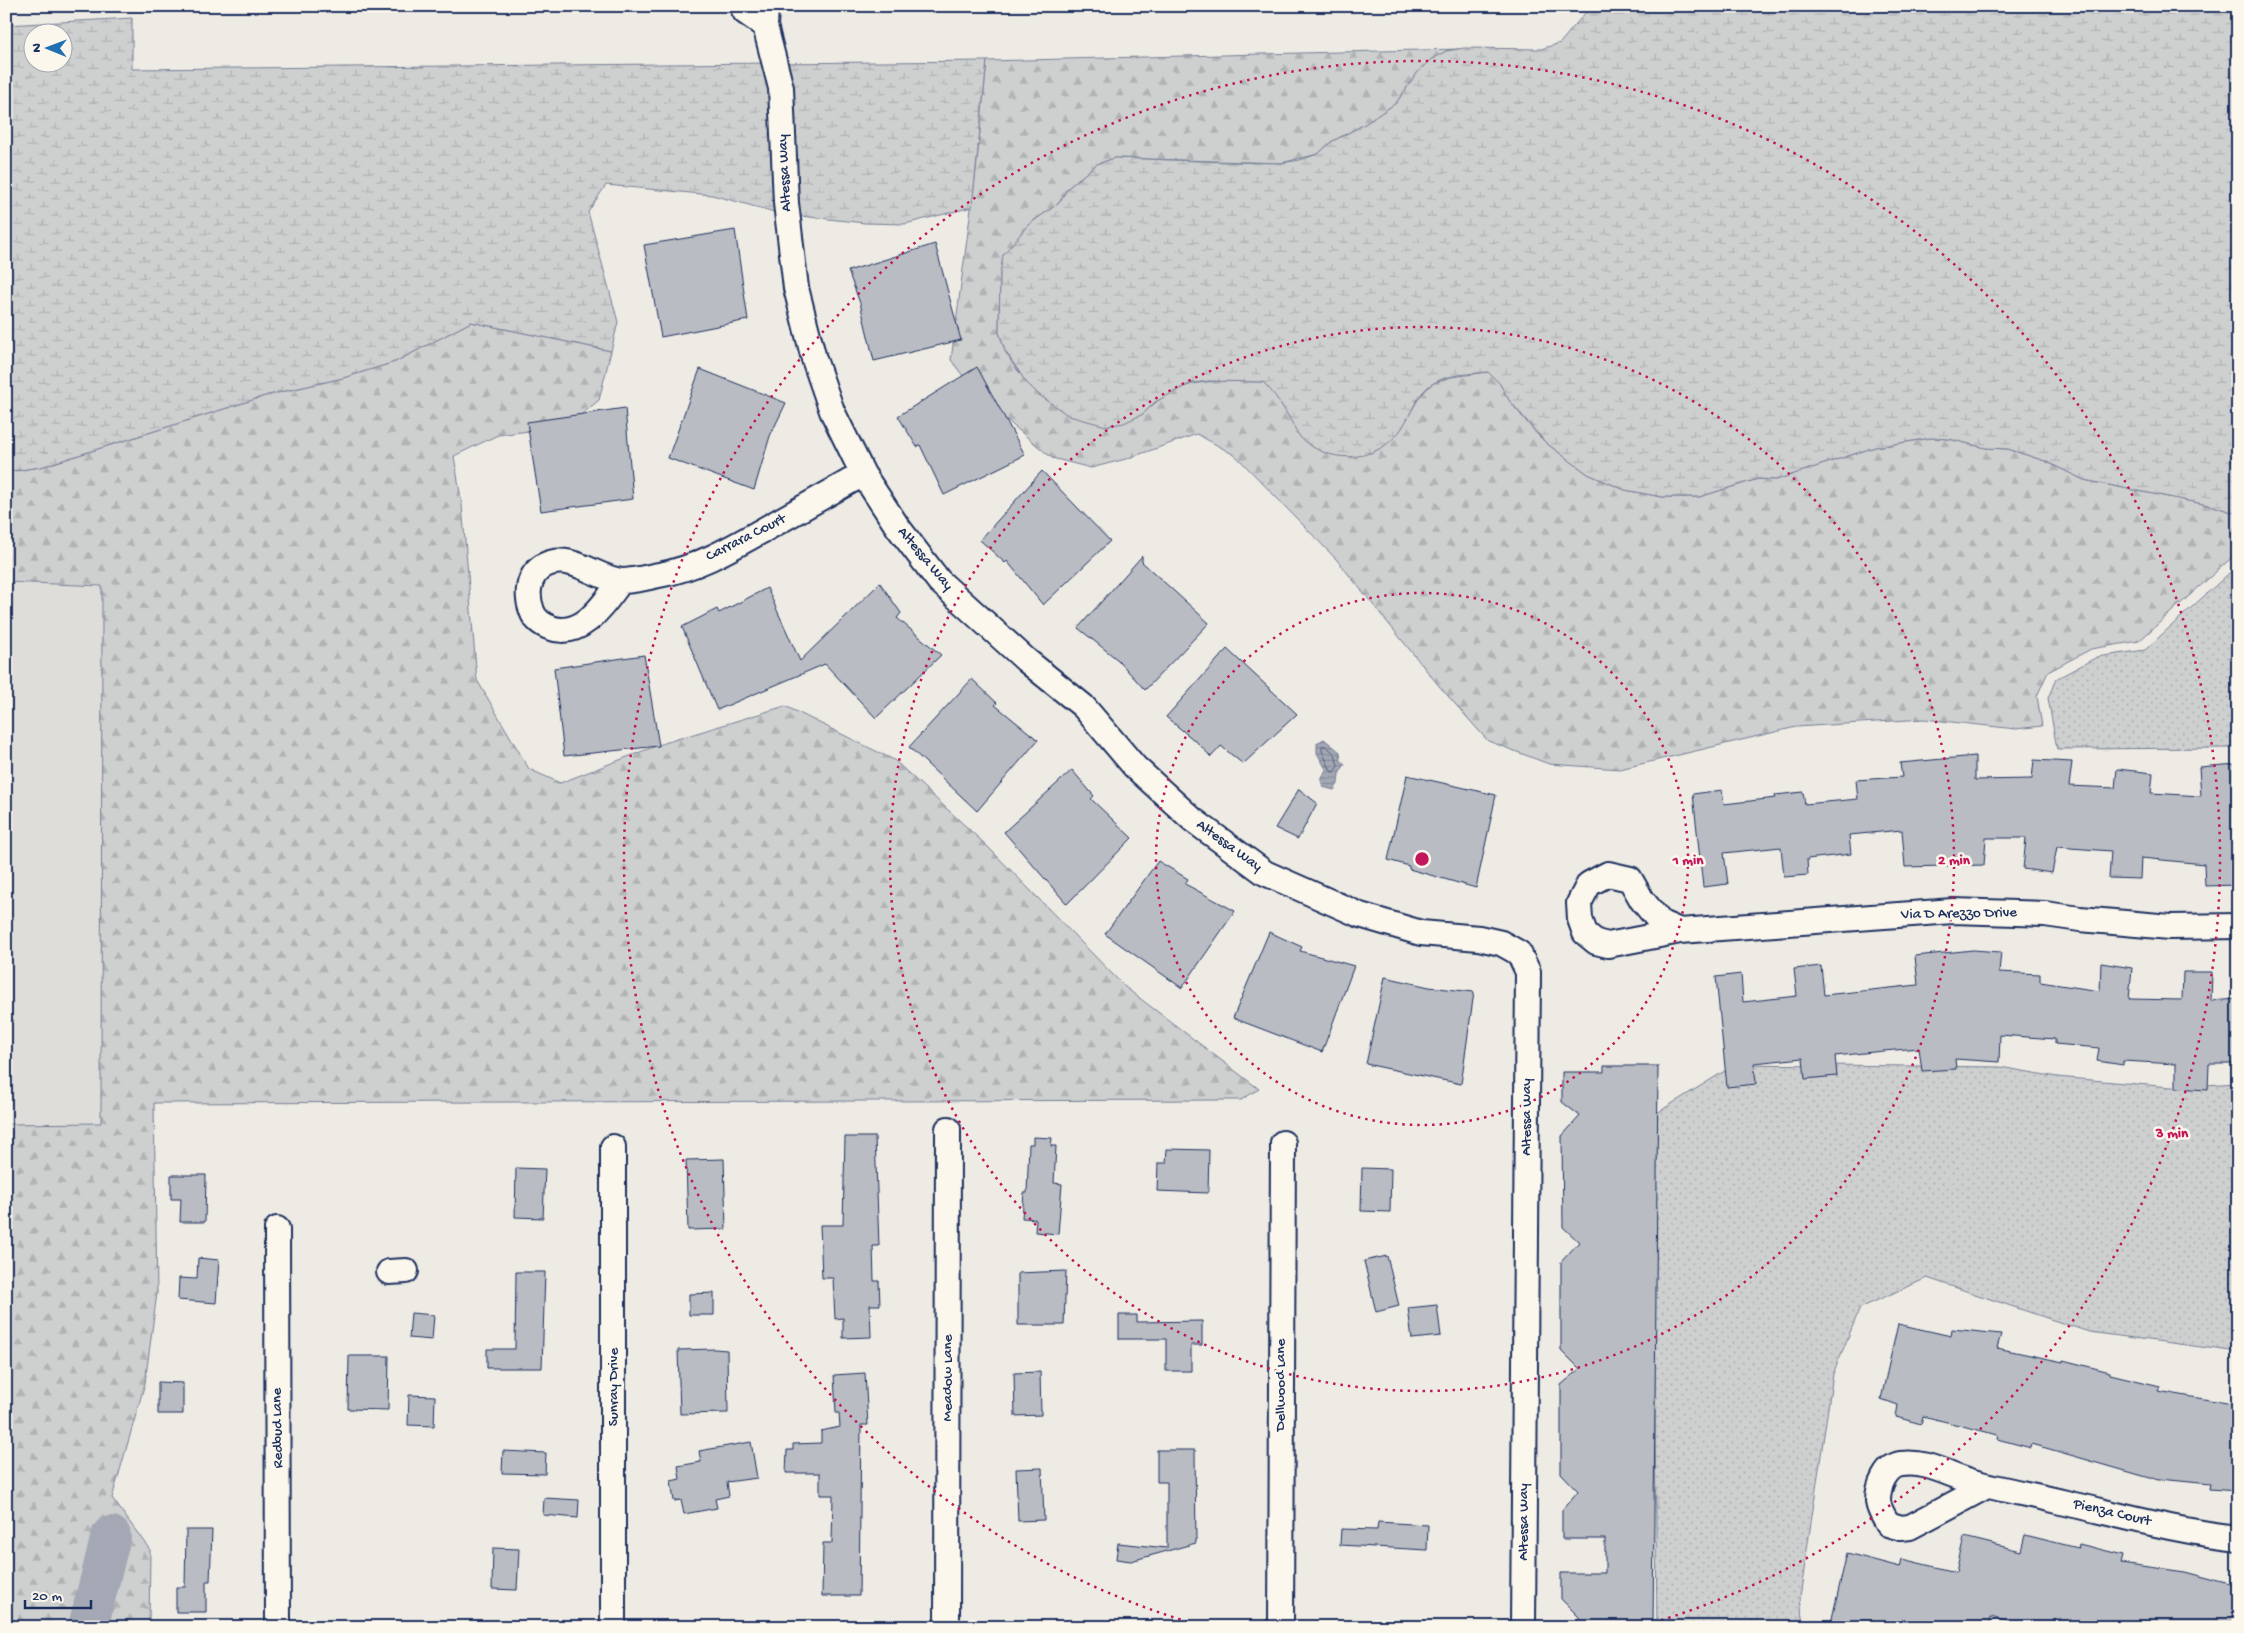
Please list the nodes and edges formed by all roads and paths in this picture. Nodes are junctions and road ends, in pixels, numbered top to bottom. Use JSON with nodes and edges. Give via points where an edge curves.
{"nodes":[{"id":1,"x":742,"y":6,"type":"edge"},
{"id":2,"x":765,"y":16,"type":"edge"},
{"id":3,"x":863,"y":474,"type":"junction"},
{"id":4,"x":621,"y":581,"type":"dead end"},
{"id":5,"x":2238,"y":926,"type":"edge"},
{"id":6,"x":1680,"y":931,"type":"dead end"},
{"id":7,"x":948,"y":1129,"type":"dead end"},
{"id":8,"x":1283,"y":1142,"type":"dead end"},
{"id":9,"x":613,"y":1147,"type":"dead end"},
{"id":10,"x":277,"y":1228,"type":"dead end"},
{"id":11,"x":1987,"y":1486,"type":"dead end"},
{"id":12,"x":2238,"y":1538,"type":"edge"},
{"id":13,"x":278,"y":1627,"type":"edge"},
{"id":14,"x":613,"y":1627,"type":"edge"},
{"id":15,"x":947,"y":1627,"type":"edge"},
{"id":16,"x":1281,"y":1627,"type":"edge"},
{"id":17,"x":1523,"y":1627,"type":"edge"}],
"edges":[{"from":1,"to":2,"type":"street","name":"Altessa Way","via":[[745,12]]},
{"from":2,"to":3,"type":"street","name":"Altessa Way","via":[[781,88],[786,203],[796,288],[814,359],[832,412]]},
{"from":3,"to":4,"type":"street","name":"Carrara Court","via":[[717,556],[662,574]]},
{"from":3,"to":17,"type":"street","name":"Altessa Way","via":[[939,581],[1026,660],[1083,706],[1135,767],[1193,820],[1265,873],[1360,914],[1421,932],[1501,943],[1518,953],[1528,972]]},
{"from":5,"to":6,"type":"street","name":"Via D Arezzo Drive","via":[[2170,927],[2045,914],[1973,911]]},
{"from":7,"to":15,"type":"street","name":"Meadow Lane"},
{"from":8,"to":16,"type":"street","name":"Dellwood Lane"},
{"from":9,"to":14,"type":"street","name":"Sunray Drive"},
{"from":10,"to":13,"type":"street","name":"Redbud Lane"},
{"from":11,"to":12,"type":"street","name":"Pienza Court","via":[[2155,1524]]}]}
